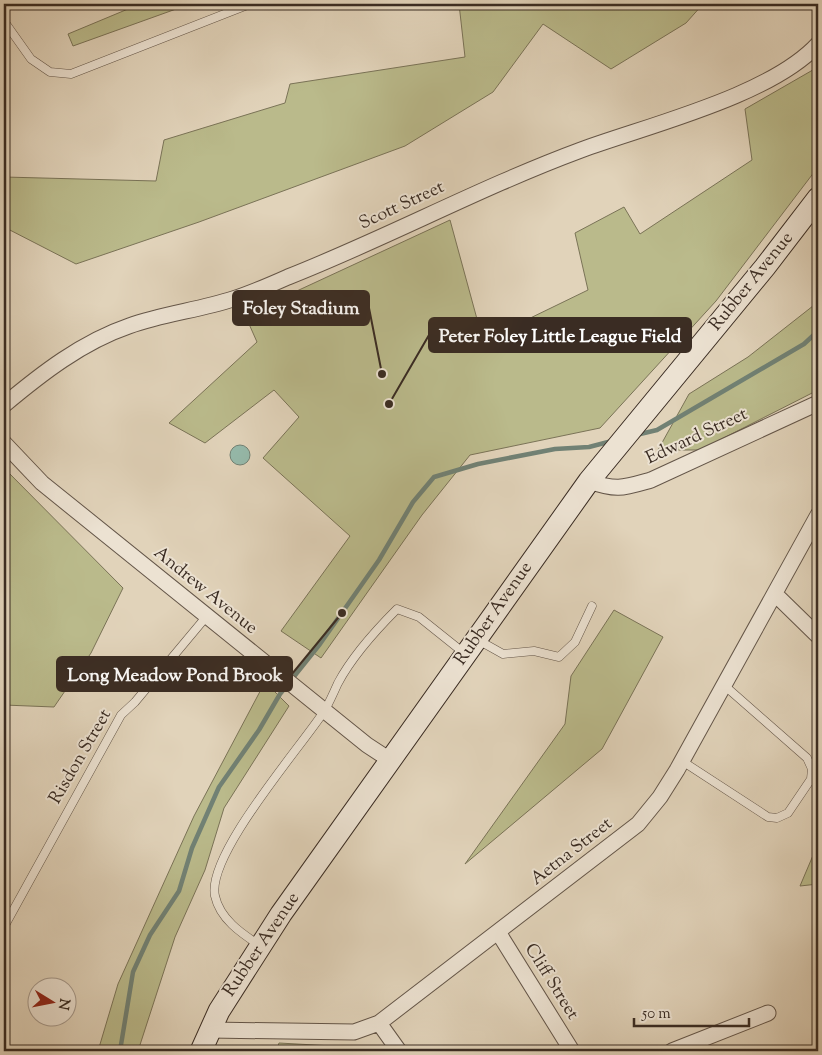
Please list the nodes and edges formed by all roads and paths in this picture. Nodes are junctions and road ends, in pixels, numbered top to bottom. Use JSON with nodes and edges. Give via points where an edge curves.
{"nodes":[{"id":1,"x":250,"y":4,"type":"edge"},
{"id":2,"x":4,"y":21,"type":"edge"},
{"id":3,"x":818,"y":44,"type":"edge"},
{"id":4,"x":818,"y":198,"type":"edge"},
{"id":5,"x":818,"y":403,"type":"edge"},
{"id":6,"x":4,"y":405,"type":"edge"},
{"id":7,"x":4,"y":444,"type":"edge"},
{"id":8,"x":595,"y":473,"type":"junction"},
{"id":9,"x":818,"y":515,"type":"edge"},
{"id":10,"x":775,"y":594,"type":"junction"},
{"id":11,"x":592,"y":606,"type":"dead end"},
{"id":12,"x":206,"y":617,"type":"junction"},
{"id":13,"x":818,"y":636,"type":"edge"},
{"id":14,"x":471,"y":647,"type":"junction"},
{"id":15,"x":725,"y":686,"type":"junction"},
{"id":16,"x":324,"y":710,"type":"junction"},
{"id":17,"x":390,"y":760,"type":"junction"},
{"id":18,"x":682,"y":761,"type":"junction"},
{"id":19,"x":4,"y":927,"type":"edge"},
{"id":20,"x":498,"y":932,"type":"junction"},
{"id":21,"x":260,"y":946,"type":"junction"},
{"id":22,"x":768,"y":1013,"type":"dead end"},
{"id":23,"x":379,"y":1023,"type":"junction"},
{"id":24,"x":210,"y":1030,"type":"junction"},
{"id":25,"x":201,"y":1051,"type":"edge"},
{"id":26,"x":400,"y":1051,"type":"edge"},
{"id":27,"x":572,"y":1051,"type":"edge"},
{"id":28,"x":672,"y":1051,"type":"edge"}],
"edges":[{"from":1,"to":2,"type":"lane","via":[[71,74],[50,72],[31,59]]},
{"from":3,"to":6,"type":"street","name":"Scott Street","via":[[788,68],[720,101],[580,150],[488,187],[234,299],[113,332],[56,365]]},
{"from":4,"to":8,"type":"street","name":"Rubber Avenue"},
{"from":5,"to":8,"type":"street","name":"Edward Street","via":[[651,480],[610,488]]},
{"from":7,"to":12,"type":"street","name":"Andrew Avenue","via":[[42,483]]},
{"from":8,"to":14,"type":"street","name":"Rubber Avenue"},
{"from":9,"to":10,"type":"street","name":"Aetna Street"},
{"from":10,"to":13,"type":"street"},
{"from":10,"to":15,"type":"street","name":"Aetna Street"},
{"from":11,"to":14,"type":"lane","via":[[575,642],[559,657],[534,651],[503,654]]},
{"from":12,"to":16,"type":"street","name":"Andrew Avenue"},
{"from":12,"to":19,"type":"lane","name":"Risdon Street","via":[[121,715]]},
{"from":14,"to":16,"type":"lane","via":[[397,609],[373,633]]},
{"from":14,"to":17,"type":"street","name":"Rubber Avenue"},
{"from":15,"to":18,"type":"street","name":"Aetna Street"},
{"from":15,"to":18,"type":"lane","via":[[806,758],[812,769],[811,779],[788,813],[777,818],[768,817]]},
{"from":16,"to":17,"type":"street","name":"Andrew Avenue"},
{"from":16,"to":21,"type":"lane","via":[[270,782],[216,871],[214,895],[221,913]]},
{"from":17,"to":21,"type":"street","name":"Rubber Avenue"},
{"from":18,"to":20,"type":"street","name":"Aetna Street","via":[[660,797],[638,824]]},
{"from":20,"to":23,"type":"street","name":"Aetna Street"},
{"from":20,"to":27,"type":"street","name":"Cliff Street"},
{"from":21,"to":24,"type":"street","name":"Rubber Avenue"},
{"from":22,"to":28,"type":"street"},
{"from":23,"to":24,"type":"street","name":"Aetna Street","via":[[354,1032]]},
{"from":23,"to":26,"type":"street"},
{"from":24,"to":25,"type":"street","name":"Rubber Avenue"}]}
